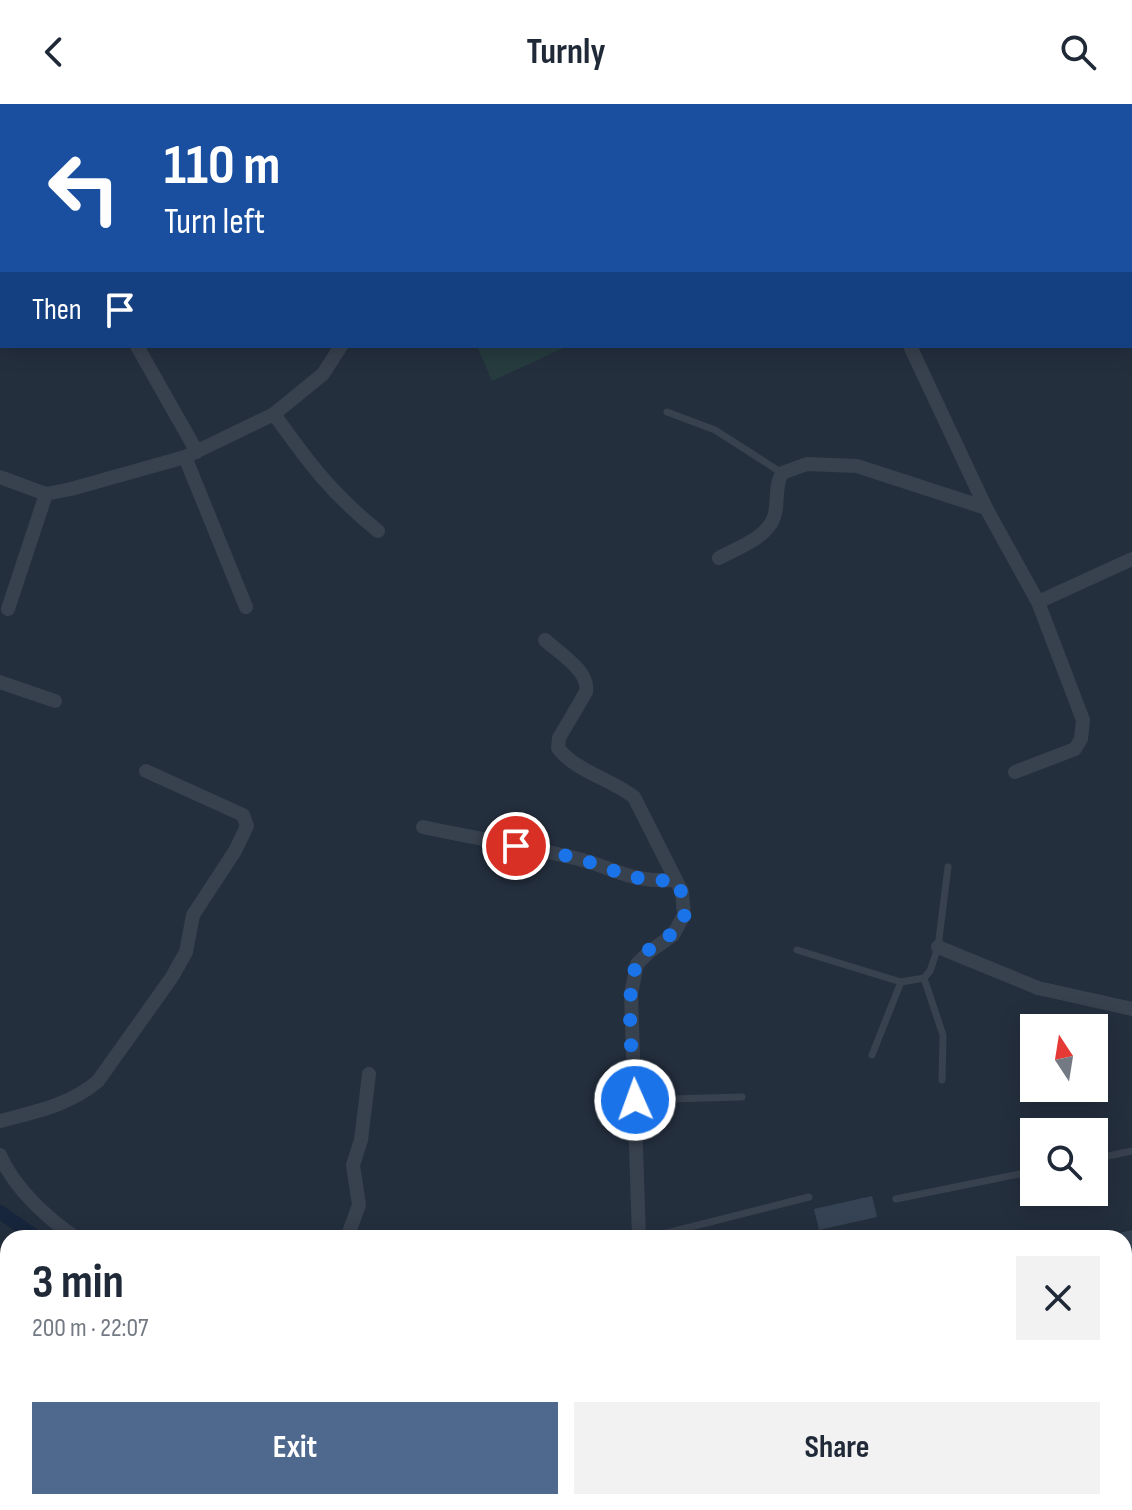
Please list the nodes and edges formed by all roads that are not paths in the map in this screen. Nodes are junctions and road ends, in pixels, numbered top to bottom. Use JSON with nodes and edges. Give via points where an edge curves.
{"nodes":[{"id":1,"x":138,"y":348,"type":"edge"},
{"id":2,"x":340,"y":348,"type":"edge"},
{"id":3,"x":911,"y":348,"type":"edge"},
{"id":4,"x":667,"y":412,"type":"dead end"},
{"id":5,"x":274,"y":414,"type":"junction"},
{"id":6,"x":191,"y":455,"type":"junction"},
{"id":7,"x":782,"y":473,"type":"junction"},
{"id":8,"x":0,"y":477,"type":"edge"},
{"id":9,"x":46,"y":494,"type":"junction"},
{"id":10,"x":986,"y":508,"type":"junction"},
{"id":11,"x":378,"y":531,"type":"dead end"},
{"id":12,"x":719,"y":558,"type":"dead end"},
{"id":13,"x":1132,"y":559,"type":"edge"},
{"id":14,"x":1038,"y":602,"type":"junction"},
{"id":15,"x":246,"y":607,"type":"dead end"},
{"id":16,"x":8,"y":609,"type":"dead end"},
{"id":17,"x":545,"y":640,"type":"dead end"},
{"id":18,"x":0,"y":682,"type":"edge"},
{"id":19,"x":55,"y":701,"type":"dead end"},
{"id":20,"x":146,"y":771,"type":"dead end"},
{"id":21,"x":1015,"y":772,"type":"dead end"},
{"id":22,"x":423,"y":827,"type":"dead end"},
{"id":23,"x":948,"y":867,"type":"dead end"},
{"id":24,"x":676,"y":880,"type":"junction"},
{"id":25,"x":938,"y":947,"type":"junction"},
{"id":26,"x":797,"y":950,"type":"dead end"},
{"id":27,"x":924,"y":978,"type":"junction"},
{"id":28,"x":901,"y":982,"type":"junction"},
{"id":29,"x":1132,"y":1009,"type":"edge"},
{"id":30,"x":872,"y":1055,"type":"dead end"},
{"id":31,"x":369,"y":1074,"type":"dead end"},
{"id":32,"x":942,"y":1080,"type":"dead end"},
{"id":33,"x":742,"y":1097,"type":"dead end"},
{"id":34,"x":635,"y":1100,"type":"junction"},
{"id":35,"x":0,"y":1121,"type":"edge"},
{"id":36,"x":1132,"y":1151,"type":"edge"},
{"id":37,"x":0,"y":1155,"type":"edge"},
{"id":38,"x":1108,"y":1156,"type":"edge"},
{"id":39,"x":1020,"y":1174,"type":"edge"},
{"id":40,"x":809,"y":1197,"type":"dead end"},
{"id":41,"x":896,"y":1199,"type":"dead end"},
{"id":42,"x":65,"y":1230,"type":"edge"},
{"id":43,"x":350,"y":1230,"type":"edge"},
{"id":44,"x":639,"y":1230,"type":"edge"},
{"id":45,"x":679,"y":1230,"type":"edge"}],
"edges":[{"from":1,"to":6,"type":"street"},
{"from":2,"to":5,"type":"street","via":[[323,374]]},
{"from":3,"to":10,"type":"street"},
{"from":4,"to":7,"type":"lane","via":[[715,430]]},
{"from":5,"to":6,"type":"street"},
{"from":5,"to":11,"type":"street","via":[[310,465]]},
{"from":6,"to":9,"type":"street"},
{"from":6,"to":15,"type":"street"},
{"from":7,"to":10,"type":"street","via":[[807,464],[857,466]]},
{"from":7,"to":12,"type":"street","via":[[774,517],[761,535]]},
{"from":8,"to":9,"type":"street"},
{"from":9,"to":16,"type":"street"},
{"from":10,"to":14,"type":"street"},
{"from":13,"to":14,"type":"street"},
{"from":14,"to":21,"type":"street","via":[[1083,720],[1081,739],[1075,749]]},
{"from":17,"to":24,"type":"street","via":[[588,684],[558,748],[564,757],[634,797]]},
{"from":18,"to":19,"type":"street"},
{"from":20,"to":35,"type":"street","via":[[243,815],[247,826],[193,915],[186,952],[172,977],[98,1081],[65,1102]]},
{"from":22,"to":24,"type":"street","via":[[579,859],[628,877]]},
{"from":23,"to":25,"type":"lane"},
{"from":24,"to":34,"type":"street","via":[[684,915],[673,935],[637,964],[631,994]]},
{"from":25,"to":27,"type":"lane"},
{"from":25,"to":29,"type":"street","via":[[1038,988]]},
{"from":26,"to":28,"type":"lane"},
{"from":27,"to":28,"type":"lane"},
{"from":27,"to":32,"type":"lane","via":[[943,1035]]},
{"from":28,"to":30,"type":"lane"},
{"from":31,"to":43,"type":"street","via":[[353,1165],[359,1205]]},
{"from":33,"to":34,"type":"lane"},
{"from":34,"to":44,"type":"street"},
{"from":36,"to":38,"type":"lane"},
{"from":37,"to":42,"type":"street"},
{"from":39,"to":41,"type":"lane"},
{"from":40,"to":45,"type":"lane"}]}
